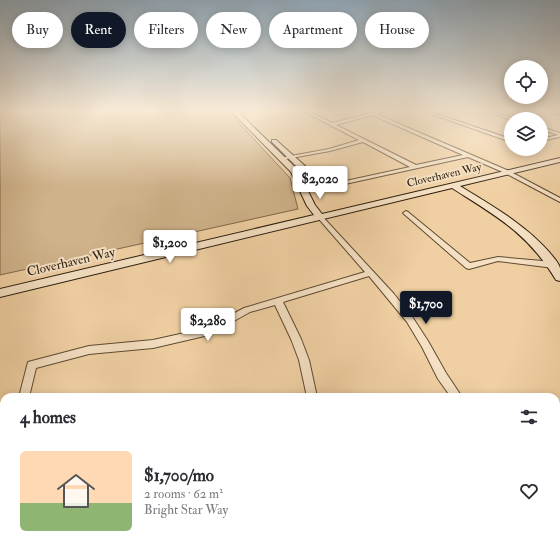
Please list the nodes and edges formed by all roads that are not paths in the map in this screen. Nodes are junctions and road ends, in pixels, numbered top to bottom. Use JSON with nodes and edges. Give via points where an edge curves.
{"nodes":[{"id":1,"x":261,"y":136,"type":"edge"},
{"id":2,"x":267,"y":136,"type":"edge"},
{"id":3,"x":352,"y":136,"type":"edge"},
{"id":4,"x":423,"y":136,"type":"edge"},
{"id":5,"x":362,"y":141,"type":"junction"},
{"id":6,"x":469,"y":155,"type":"junction"},
{"id":7,"x":292,"y":157,"type":"junction"},
{"id":8,"x":282,"y":159,"type":"junction"},
{"id":9,"x":559,"y":160,"type":"edge"},
{"id":10,"x":415,"y":167,"type":"junction"},
{"id":11,"x":508,"y":172,"type":"junction"},
{"id":12,"x":453,"y":185,"type":"junction"},
{"id":13,"x":333,"y":188,"type":"dead end"},
{"id":14,"x":305,"y":190,"type":"junction"},
{"id":15,"x":560,"y":200,"type":"edge"},
{"id":16,"x":406,"y":213,"type":"dead end"},
{"id":17,"x":318,"y":215,"type":"junction"},
{"id":18,"x":554,"y":265,"type":"junction"},
{"id":19,"x":370,"y":273,"type":"junction"},
{"id":20,"x":560,"y":277,"type":"edge"},
{"id":21,"x":0,"y":285,"type":"edge"},
{"id":22,"x":0,"y":293,"type":"edge"},
{"id":23,"x":276,"y":300,"type":"junction"},
{"id":24,"x":25,"y":393,"type":"edge"},
{"id":25,"x":311,"y":393,"type":"edge"},
{"id":26,"x":454,"y":393,"type":"edge"}],
"edges":[{"from":1,"to":8,"type":"street"},
{"from":2,"to":7,"type":"street"},
{"from":3,"to":5,"type":"street"},
{"from":4,"to":6,"type":"street"},
{"from":5,"to":7,"type":"street"},
{"from":5,"to":10,"type":"street"},
{"from":6,"to":10,"type":"street"},
{"from":6,"to":11,"type":"street"},
{"from":7,"to":8,"type":"street"},
{"from":7,"to":14,"type":"street","via":[[302,168],[309,182]]},
{"from":8,"to":14,"type":"street","via":[[294,171]]},
{"from":9,"to":11,"type":"street","name":"Cloverhaven Way"},
{"from":10,"to":13,"type":"street","via":[[343,183]]},
{"from":11,"to":12,"type":"street","name":"Cloverhaven Way"},
{"from":11,"to":15,"type":"street"},
{"from":12,"to":17,"type":"street","name":"Cloverhaven Way"},
{"from":12,"to":18,"type":"street","via":[[515,225]]},
{"from":14,"to":17,"type":"street","via":[[311,206]]},
{"from":16,"to":18,"type":"street","via":[[469,266],[498,259]]},
{"from":17,"to":19,"type":"street"},
{"from":17,"to":21,"type":"street","name":"Cloverhaven Way"},
{"from":17,"to":22,"type":"street","name":"Cloverhaven Way"},
{"from":18,"to":20,"type":"street"},
{"from":19,"to":23,"type":"street"},
{"from":19,"to":26,"type":"street","via":[[410,320]]},
{"from":23,"to":24,"type":"street","via":[[247,310],[202,332],[153,344],[89,350],[32,366]]},
{"from":23,"to":25,"type":"street","via":[[304,360]]}]}
